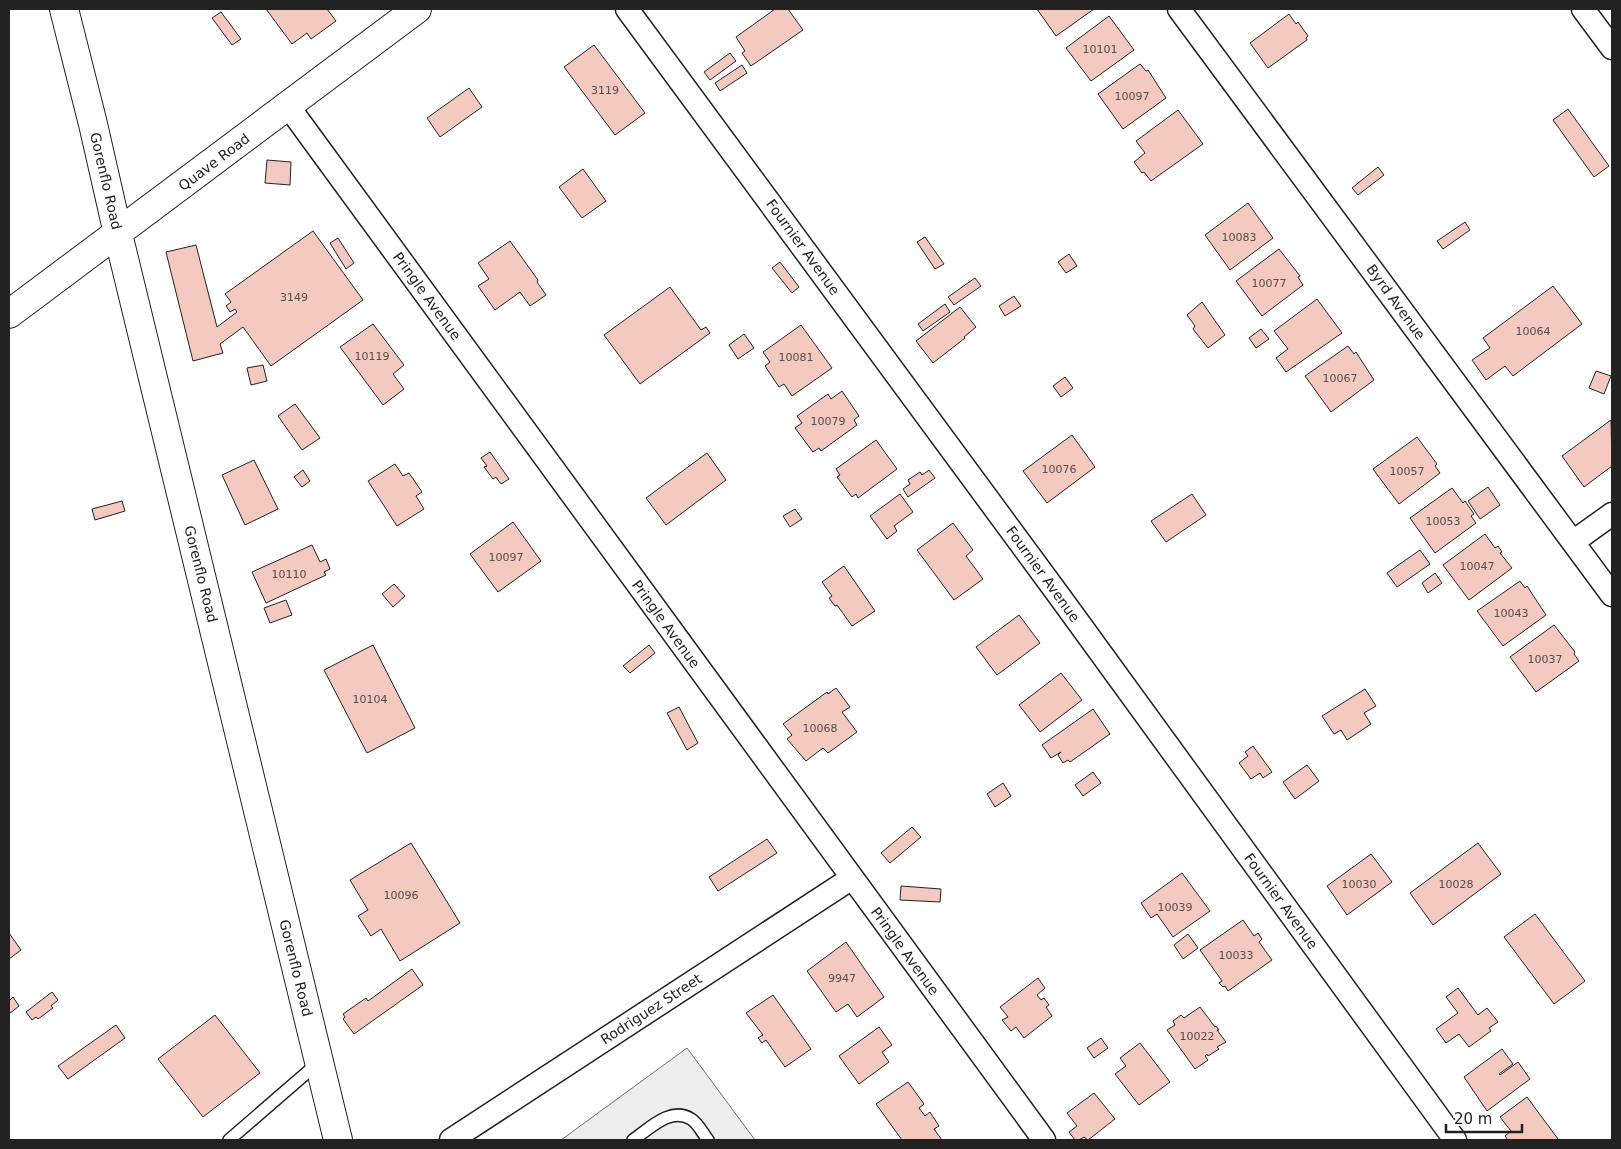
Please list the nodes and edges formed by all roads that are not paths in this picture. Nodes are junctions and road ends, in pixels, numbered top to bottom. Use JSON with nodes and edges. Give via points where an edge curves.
{"nodes":[{"id":1,"x":64,"y":9,"type":"edge"},
{"id":2,"x":418,"y":9,"type":"edge"},
{"id":3,"x":627,"y":9,"type":"edge"},
{"id":4,"x":1179,"y":9,"type":"edge"},
{"id":5,"x":1583,"y":9,"type":"edge"},
{"id":6,"x":1612,"y":48,"type":"edge"},
{"id":7,"x":288,"y":106,"type":"junction"},
{"id":8,"x":118,"y":234,"type":"junction"},
{"id":9,"x":9,"y":314,"type":"edge"},
{"id":10,"x":1612,"y":514,"type":"edge"},
{"id":11,"x":1573,"y":542,"type":"junction"},
{"id":12,"x":1612,"y":595,"type":"edge"},
{"id":13,"x":852,"y":878,"type":"junction"},
{"id":14,"x":319,"y":1062,"type":"junction"},
{"id":15,"x":229,"y":1140,"type":"edge"},
{"id":16,"x":338,"y":1140,"type":"edge"},
{"id":17,"x":450,"y":1140,"type":"edge"},
{"id":18,"x":633,"y":1140,"type":"edge"},
{"id":19,"x":708,"y":1140,"type":"edge"},
{"id":20,"x":1044,"y":1140,"type":"edge"},
{"id":21,"x":1456,"y":1140,"type":"edge"}],
"edges":[{"from":1,"to":8,"type":"main road","name":"Gorenflo Road"},
{"from":2,"to":7,"type":"main road","name":"Quave Road"},
{"from":3,"to":21,"type":"street","name":"Fournier Avenue"},
{"from":4,"to":11,"type":"street","name":"Byrd Avenue"},
{"from":5,"to":6,"type":"street"},
{"from":7,"to":8,"type":"main road","name":"Quave Road"},
{"from":7,"to":13,"type":"street","name":"Pringle Avenue"},
{"from":8,"to":9,"type":"main road","name":"Quave Road"},
{"from":8,"to":14,"type":"main road","name":"Gorenflo Road"},
{"from":10,"to":11,"type":"street"},
{"from":11,"to":12,"type":"street","name":"Byrd Avenue"},
{"from":13,"to":17,"type":"street","name":"Rodriguez Street"},
{"from":13,"to":20,"type":"street","name":"Pringle Avenue"},
{"from":14,"to":15,"type":"lane"},
{"from":14,"to":16,"type":"main road","name":"Gorenflo Road"},
{"from":18,"to":19,"type":"lane","via":[[668,1116],[682,1114],[693,1120]]}]}
